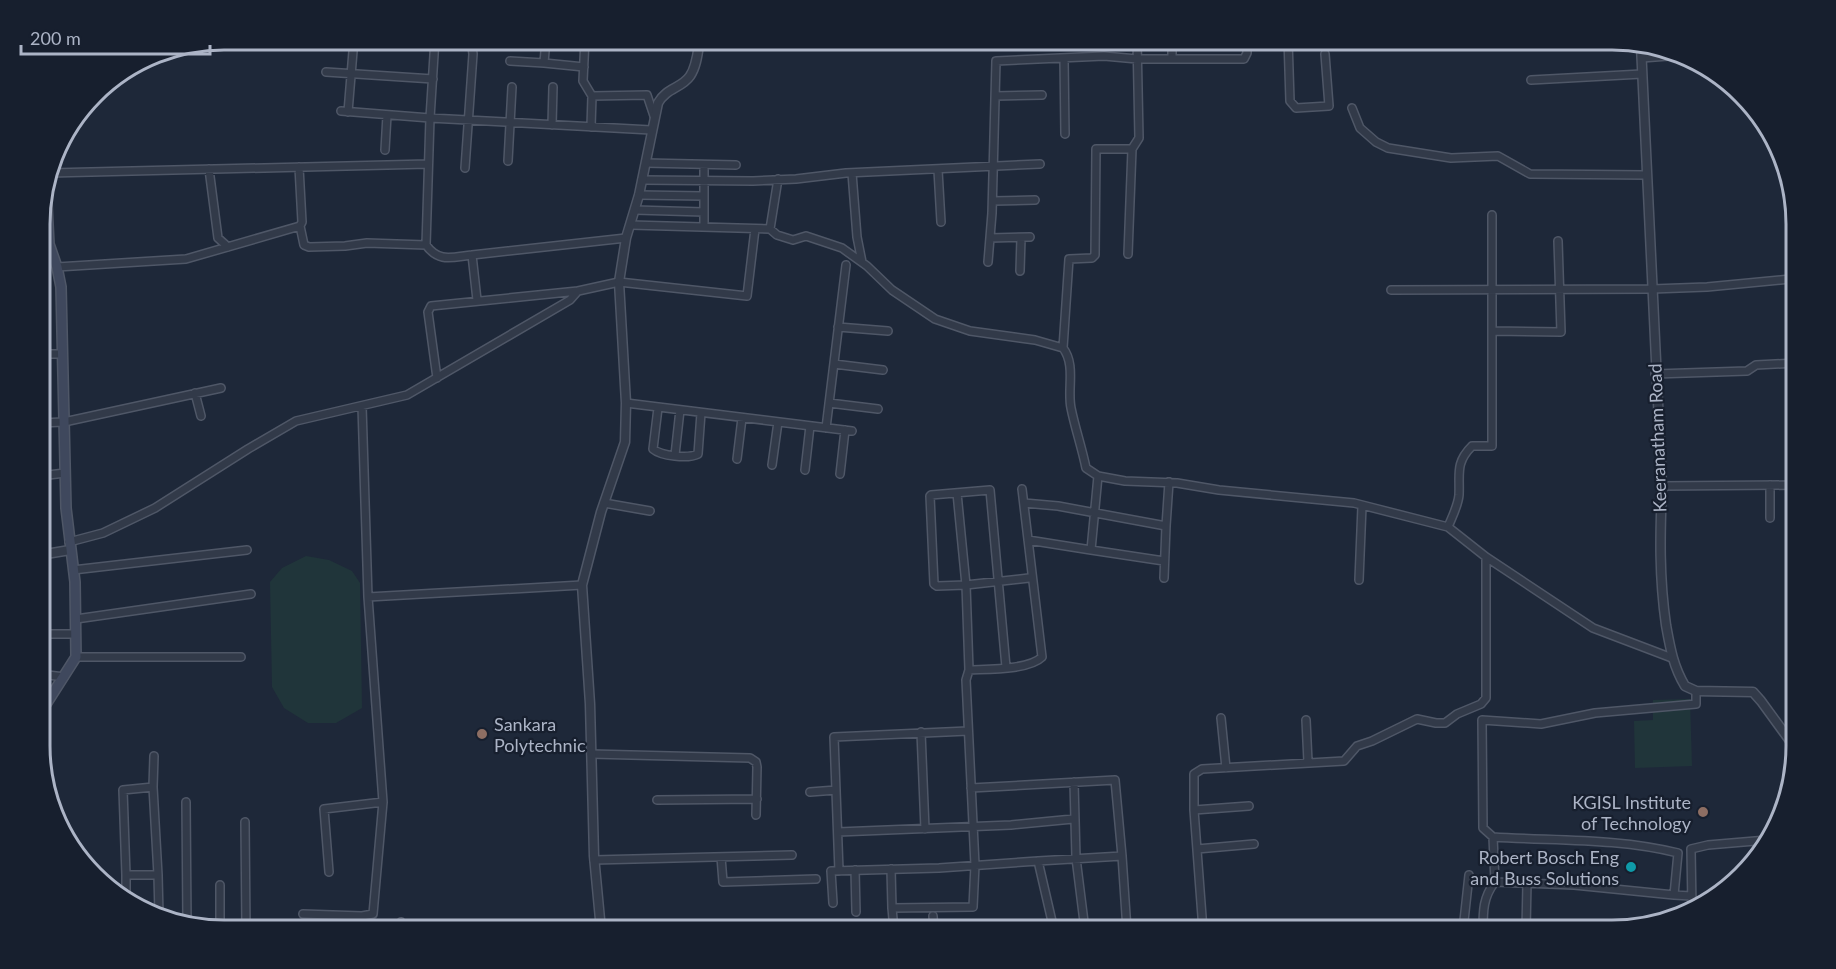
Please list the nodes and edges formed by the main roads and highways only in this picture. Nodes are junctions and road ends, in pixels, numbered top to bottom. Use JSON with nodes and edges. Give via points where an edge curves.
{"nodes":[{"id":1,"x":50,"y":247,"type":"edge"},
{"id":2,"x":50,"y":697,"type":"edge"}],
"edges":[{"from":1,"to":2,"type":"main road","via":[[61,288],[65,473],[76,619],[76,657]]}]}
